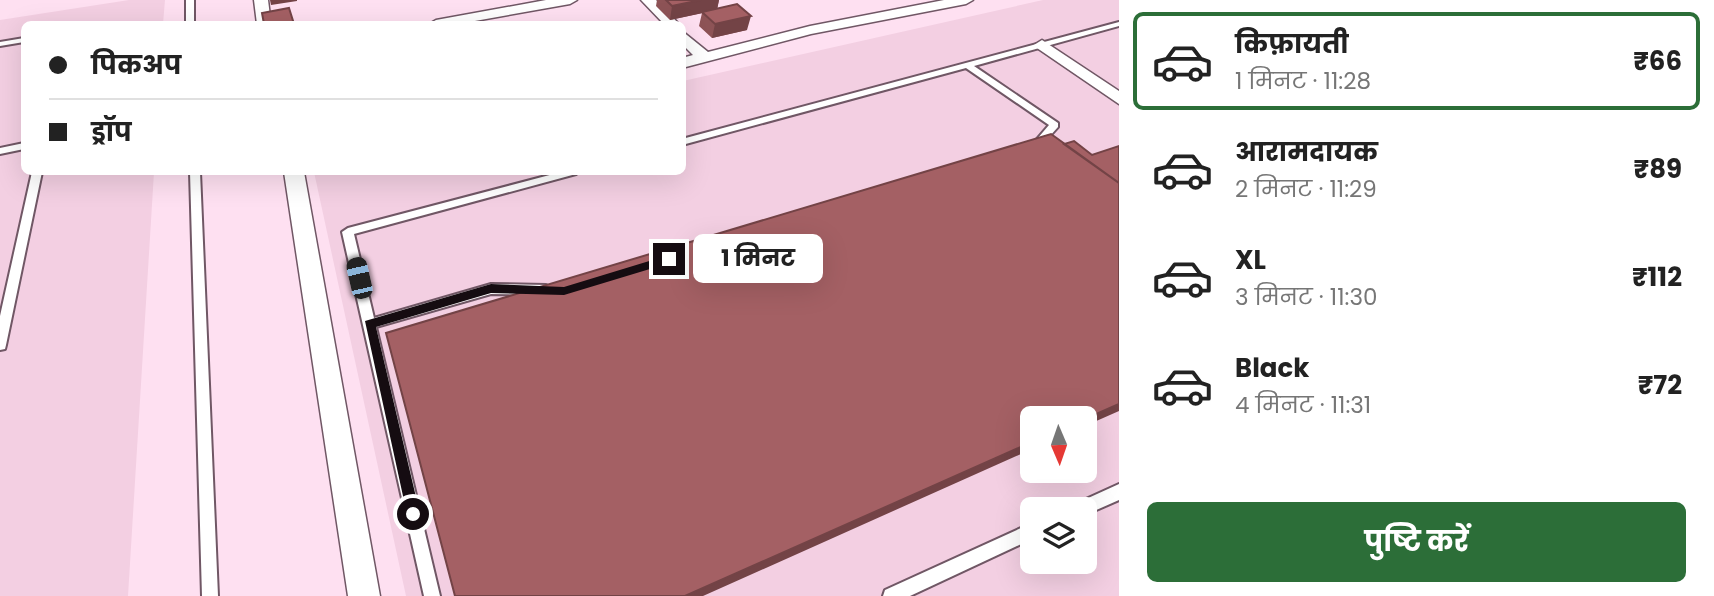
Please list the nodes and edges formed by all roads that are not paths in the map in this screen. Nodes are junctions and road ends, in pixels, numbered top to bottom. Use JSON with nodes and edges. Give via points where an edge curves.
{"nodes":[{"id":1,"x":190,"y":0,"type":"edge"},
{"id":2,"x":261,"y":0,"type":"edge"},
{"id":3,"x":570,"y":0,"type":"edge"},
{"id":4,"x":648,"y":0,"type":"edge"},
{"id":5,"x":966,"y":0,"type":"edge"},
{"id":6,"x":190,"y":21,"type":"edge"},
{"id":7,"x":264,"y":21,"type":"edge"},
{"id":8,"x":453,"y":21,"type":"edge"},
{"id":9,"x":669,"y":21,"type":"edge"},
{"id":10,"x":1119,"y":24,"type":"edge"},
{"id":11,"x":686,"y":39,"type":"edge"},
{"id":12,"x":21,"y":40,"type":"edge"},
{"id":13,"x":0,"y":44,"type":"edge"},
{"id":14,"x":1042,"y":45,"type":"junction"},
{"id":15,"x":705,"y":58,"type":"junction"},
{"id":16,"x":686,"y":62,"type":"edge"},
{"id":17,"x":967,"y":65,"type":"junction"},
{"id":18,"x":1119,"y":99,"type":"edge"},
{"id":19,"x":686,"y":141,"type":"edge"},
{"id":20,"x":21,"y":147,"type":"edge"},
{"id":21,"x":1024,"y":150,"type":"edge"},
{"id":22,"x":0,"y":151,"type":"edge"},
{"id":23,"x":36,"y":175,"type":"edge"},
{"id":24,"x":195,"y":175,"type":"edge"},
{"id":25,"x":294,"y":175,"type":"edge"},
{"id":26,"x":561,"y":175,"type":"edge"},
{"id":27,"x":564,"y":291,"type":"edge"},
{"id":28,"x":370,"y":324,"type":"junction"},
{"id":29,"x":0,"y":345,"type":"edge"},
{"id":30,"x":1119,"y":492,"type":"edge"},
{"id":31,"x":1097,"y":502,"type":"edge"},
{"id":32,"x":1020,"y":537,"type":"edge"},
{"id":33,"x":210,"y":596,"type":"edge"},
{"id":34,"x":364,"y":596,"type":"edge"},
{"id":35,"x":432,"y":596,"type":"edge"},
{"id":36,"x":891,"y":596,"type":"edge"}],
"edges":[{"from":1,"to":6,"type":"lane"},
{"from":2,"to":7,"type":"street"},
{"from":3,"to":8,"type":"street"},
{"from":4,"to":9,"type":"street"},
{"from":5,"to":15,"type":"street","via":[[810,30]]},
{"from":10,"to":14,"type":"lane"},
{"from":11,"to":15,"type":"street"},
{"from":12,"to":13,"type":"lane"},
{"from":14,"to":17,"type":"lane"},
{"from":14,"to":18,"type":"street"},
{"from":15,"to":16,"type":"street"},
{"from":17,"to":19,"type":"lane"},
{"from":17,"to":21,"type":"lane","via":[[1055,125],[1038,146]]},
{"from":20,"to":22,"type":"lane"},
{"from":23,"to":29,"type":"lane"},
{"from":24,"to":33,"type":"lane"},
{"from":25,"to":34,"type":"street"},
{"from":26,"to":28,"type":"lane","via":[[348,232]]},
{"from":27,"to":28,"type":"lane","via":[[491,289]]},
{"from":28,"to":35,"type":"lane"},
{"from":30,"to":31,"type":"lane"},
{"from":32,"to":36,"type":"lane"}]}
